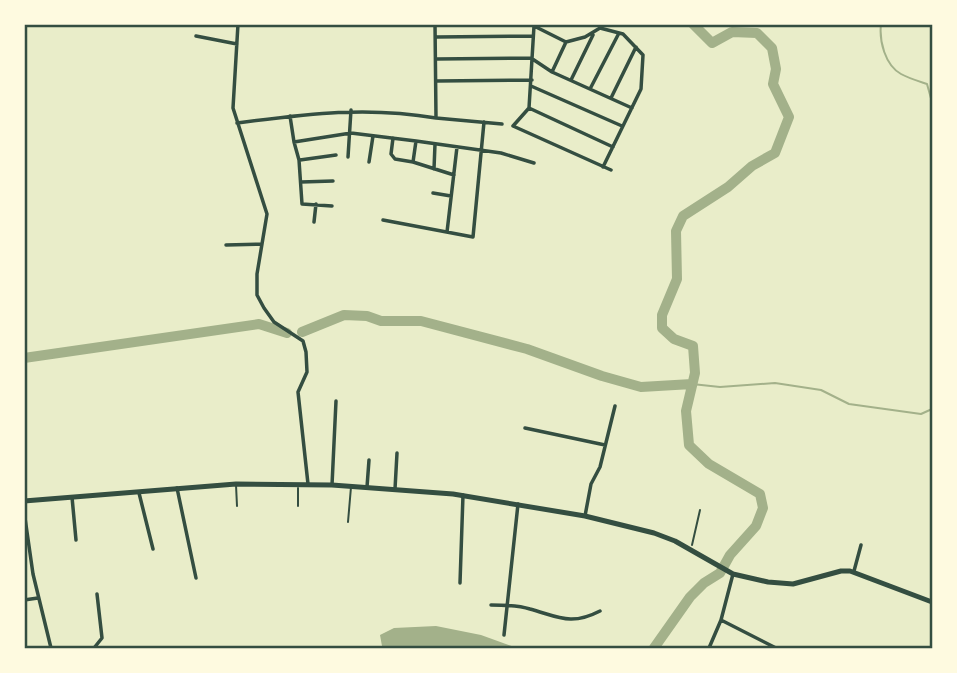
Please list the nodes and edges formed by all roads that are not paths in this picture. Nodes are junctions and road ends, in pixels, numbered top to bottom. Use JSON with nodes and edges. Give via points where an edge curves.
{"nodes":[{"id":1,"x":238,"y":24,"type":"edge"},
{"id":2,"x":435,"y":24,"type":"edge"},
{"id":3,"x":532,"y":25,"type":"edge"},
{"id":4,"x":594,"y":32,"type":"junction"},
{"id":5,"x":619,"y":33,"type":"junction"},
{"id":6,"x":196,"y":36,"type":"dead end"},
{"id":7,"x":532,"y":36,"type":"junction"},
{"id":8,"x":436,"y":37,"type":"junction"},
{"id":9,"x":566,"y":42,"type":"junction"},
{"id":10,"x":237,"y":44,"type":"junction"},
{"id":11,"x":636,"y":47,"type":"junction"},
{"id":12,"x":531,"y":58,"type":"junction"},
{"id":13,"x":436,"y":59,"type":"junction"},
{"id":14,"x":552,"y":72,"type":"junction"},
{"id":15,"x":532,"y":80,"type":"junction"},
{"id":16,"x":571,"y":80,"type":"junction"},
{"id":17,"x":437,"y":81,"type":"junction"},
{"id":18,"x":531,"y":86,"type":"junction"},
{"id":19,"x":590,"y":89,"type":"junction"},
{"id":20,"x":611,"y":98,"type":"junction"},
{"id":21,"x":529,"y":108,"type":"junction"},
{"id":22,"x":632,"y":108,"type":"junction"},
{"id":23,"x":351,"y":110,"type":"junction"},
{"id":24,"x":290,"y":116,"type":"junction"},
{"id":25,"x":436,"y":118,"type":"junction"},
{"id":26,"x":237,"y":122,"type":"junction"},
{"id":27,"x":484,"y":122,"type":"junction"},
{"id":28,"x":502,"y":124,"type":"dead end"},
{"id":29,"x":623,"y":127,"type":"junction"},
{"id":30,"x":351,"y":133,"type":"junction"},
{"id":31,"x":373,"y":135,"type":"junction"},
{"id":32,"x":393,"y":138,"type":"junction"},
{"id":33,"x":416,"y":141,"type":"junction"},
{"id":34,"x":293,"y":142,"type":"junction"},
{"id":35,"x":435,"y":144,"type":"junction"},
{"id":36,"x":457,"y":147,"type":"junction"},
{"id":37,"x":612,"y":147,"type":"junction"},
{"id":38,"x":479,"y":150,"type":"junction"},
{"id":39,"x":336,"y":155,"type":"dead end"},
{"id":40,"x":348,"y":157,"type":"dead end"},
{"id":41,"x":299,"y":160,"type":"junction"},
{"id":42,"x":369,"y":162,"type":"dead end"},
{"id":43,"x":413,"y":162,"type":"junction"},
{"id":44,"x":534,"y":163,"type":"dead end"},
{"id":45,"x":603,"y":167,"type":"junction"},
{"id":46,"x":433,"y":169,"type":"junction"},
{"id":47,"x":611,"y":170,"type":"dead end"},
{"id":48,"x":454,"y":175,"type":"junction"},
{"id":49,"x":333,"y":181,"type":"dead end"},
{"id":50,"x":301,"y":182,"type":"junction"},
{"id":51,"x":433,"y":193,"type":"dead end"},
{"id":52,"x":451,"y":196,"type":"junction"},
{"id":53,"x":316,"y":204,"type":"junction"},
{"id":54,"x":332,"y":206,"type":"dead end"},
{"id":55,"x":383,"y":220,"type":"dead end"},
{"id":56,"x":314,"y":222,"type":"dead end"},
{"id":57,"x":447,"y":232,"type":"junction"},
{"id":58,"x":261,"y":244,"type":"junction"},
{"id":59,"x":226,"y":245,"type":"dead end"},
{"id":60,"x":336,"y":401,"type":"dead end"},
{"id":61,"x":615,"y":406,"type":"dead end"},
{"id":62,"x":525,"y":428,"type":"dead end"},
{"id":63,"x":605,"y":446,"type":"junction"},
{"id":64,"x":397,"y":453,"type":"dead end"},
{"id":65,"x":369,"y":460,"type":"dead end"},
{"id":66,"x":236,"y":484,"type":"junction"},
{"id":67,"x":299,"y":484,"type":"junction"},
{"id":68,"x":308,"y":484,"type":"junction"},
{"id":69,"x":332,"y":485,"type":"junction"},
{"id":70,"x":351,"y":486,"type":"junction"},
{"id":71,"x":367,"y":487,"type":"junction"},
{"id":72,"x":177,"y":488,"type":"junction"},
{"id":73,"x":395,"y":489,"type":"junction"},
{"id":74,"x":139,"y":491,"type":"junction"},
{"id":75,"x":463,"y":495,"type":"junction"},
{"id":76,"x":72,"y":497,"type":"junction"},
{"id":77,"x":24,"y":501,"type":"edge"},
{"id":78,"x":518,"y":504,"type":"junction"},
{"id":79,"x":237,"y":506,"type":"dead end"},
{"id":80,"x":298,"y":506,"type":"dead end"},
{"id":81,"x":24,"y":511,"type":"edge"},
{"id":82,"x":585,"y":516,"type":"junction"},
{"id":83,"x":348,"y":522,"type":"dead end"},
{"id":84,"x":75,"y":540,"type":"dead end"},
{"id":85,"x":861,"y":545,"type":"dead end"},
{"id":86,"x":153,"y":549,"type":"dead end"},
{"id":87,"x":854,"y":571,"type":"junction"},
{"id":88,"x":733,"y":574,"type":"junction"},
{"id":89,"x":196,"y":578,"type":"dead end"},
{"id":90,"x":460,"y":583,"type":"dead end"},
{"id":91,"x":97,"y":594,"type":"dead end"},
{"id":92,"x":38,"y":598,"type":"junction"},
{"id":93,"x":24,"y":600,"type":"edge"},
{"id":94,"x":933,"y":602,"type":"edge"},
{"id":95,"x":491,"y":605,"type":"dead end"},
{"id":96,"x":507,"y":605,"type":"junction"},
{"id":97,"x":600,"y":611,"type":"dead end"},
{"id":98,"x":721,"y":620,"type":"junction"},
{"id":99,"x":504,"y":635,"type":"dead end"},
{"id":100,"x":51,"y":649,"type":"edge"},
{"id":101,"x":94,"y":649,"type":"edge"},
{"id":102,"x":709,"y":649,"type":"edge"},
{"id":103,"x":776,"y":649,"type":"edge"}],
"edges":[{"from":1,"to":10,"type":"street"},
{"from":2,"to":8,"type":"street"},
{"from":3,"to":7,"type":"street"},
{"from":3,"to":9,"type":"street"},
{"from":4,"to":5,"type":"street"},
{"from":4,"to":9,"type":"street"},
{"from":4,"to":16,"type":"street"},
{"from":5,"to":11,"type":"street"},
{"from":5,"to":19,"type":"street"},
{"from":6,"to":10,"type":"street"},
{"from":7,"to":8,"type":"street"},
{"from":7,"to":12,"type":"street"},
{"from":8,"to":13,"type":"street"},
{"from":9,"to":14,"type":"street"},
{"from":10,"to":26,"type":"street","via":[[232,102]]},
{"from":11,"to":20,"type":"street"},
{"from":11,"to":22,"type":"street","via":[[643,55],[641,89]]},
{"from":12,"to":13,"type":"street"},
{"from":12,"to":14,"type":"street"},
{"from":12,"to":15,"type":"street"},
{"from":13,"to":17,"type":"street"},
{"from":14,"to":16,"type":"street"},
{"from":15,"to":17,"type":"street"},
{"from":15,"to":18,"type":"street"},
{"from":16,"to":19,"type":"street"},
{"from":17,"to":25,"type":"street"},
{"from":18,"to":21,"type":"street"},
{"from":18,"to":29,"type":"street"},
{"from":19,"to":20,"type":"street"},
{"from":20,"to":22,"type":"street"},
{"from":21,"to":37,"type":"street"},
{"from":21,"to":45,"type":"street","via":[[513,126]]},
{"from":22,"to":29,"type":"street"},
{"from":23,"to":24,"type":"street"},
{"from":23,"to":25,"type":"street"},
{"from":23,"to":30,"type":"street"},
{"from":24,"to":26,"type":"street"},
{"from":24,"to":34,"type":"street"},
{"from":25,"to":27,"type":"street"},
{"from":26,"to":58,"type":"street","via":[[265,207]]},
{"from":27,"to":28,"type":"street"},
{"from":27,"to":38,"type":"street"},
{"from":29,"to":37,"type":"street"},
{"from":30,"to":31,"type":"street"},
{"from":30,"to":34,"type":"street"},
{"from":30,"to":40,"type":"street"},
{"from":31,"to":32,"type":"street"},
{"from":31,"to":42,"type":"street"},
{"from":32,"to":33,"type":"street"},
{"from":32,"to":43,"type":"street","via":[[391,154],[395,159]]},
{"from":33,"to":35,"type":"street"},
{"from":33,"to":43,"type":"street"},
{"from":34,"to":41,"type":"street"},
{"from":35,"to":36,"type":"street"},
{"from":35,"to":46,"type":"street"},
{"from":36,"to":38,"type":"street"},
{"from":36,"to":48,"type":"street"},
{"from":37,"to":45,"type":"street"},
{"from":38,"to":44,"type":"street"},
{"from":38,"to":57,"type":"street","via":[[473,237]]},
{"from":39,"to":41,"type":"street"},
{"from":41,"to":50,"type":"street"},
{"from":43,"to":46,"type":"street"},
{"from":45,"to":47,"type":"street"},
{"from":46,"to":48,"type":"street"},
{"from":48,"to":52,"type":"street"},
{"from":49,"to":50,"type":"street"},
{"from":50,"to":53,"type":"street","via":[[302,204]]},
{"from":51,"to":52,"type":"street"},
{"from":52,"to":57,"type":"street"},
{"from":53,"to":54,"type":"street"},
{"from":53,"to":56,"type":"street"},
{"from":55,"to":57,"type":"street"},
{"from":58,"to":59,"type":"street"},
{"from":58,"to":68,"type":"street","via":[[258,299],[274,322],[303,341],[306,352],[307,372],[298,392]]},
{"from":60,"to":69,"type":"street"},
{"from":61,"to":63,"type":"street"},
{"from":62,"to":63,"type":"street"},
{"from":63,"to":82,"type":"street"},
{"from":64,"to":73,"type":"street"},
{"from":65,"to":71,"type":"street"},
{"from":66,"to":67,"type":"main road"},
{"from":66,"to":72,"type":"main road"},
{"from":66,"to":79,"type":"lane"},
{"from":67,"to":68,"type":"main road"},
{"from":67,"to":80,"type":"lane"},
{"from":68,"to":69,"type":"main road"},
{"from":69,"to":70,"type":"main road"},
{"from":70,"to":71,"type":"main road"},
{"from":70,"to":83,"type":"lane"},
{"from":71,"to":73,"type":"main road"},
{"from":72,"to":74,"type":"main road"},
{"from":72,"to":89,"type":"street"},
{"from":73,"to":75,"type":"main road"},
{"from":74,"to":76,"type":"main road"},
{"from":74,"to":86,"type":"street"},
{"from":75,"to":78,"type":"main road"},
{"from":75,"to":90,"type":"street"},
{"from":76,"to":77,"type":"main road"},
{"from":76,"to":84,"type":"street"},
{"from":78,"to":82,"type":"main road"},
{"from":78,"to":96,"type":"street"},
{"from":81,"to":92,"type":"street"},
{"from":82,"to":88,"type":"main road","via":[[654,533]]},
{"from":85,"to":87,"type":"street"},
{"from":87,"to":88,"type":"main road","via":[[841,570],[793,584]]},
{"from":87,"to":94,"type":"main road"},
{"from":88,"to":98,"type":"street"},
{"from":91,"to":101,"type":"street","via":[[102,638]]},
{"from":92,"to":93,"type":"street"},
{"from":92,"to":100,"type":"street"},
{"from":95,"to":96,"type":"street"},
{"from":96,"to":97,"type":"street","via":[[568,620]]},
{"from":96,"to":99,"type":"street"},
{"from":98,"to":102,"type":"street"},
{"from":98,"to":103,"type":"street"}]}
